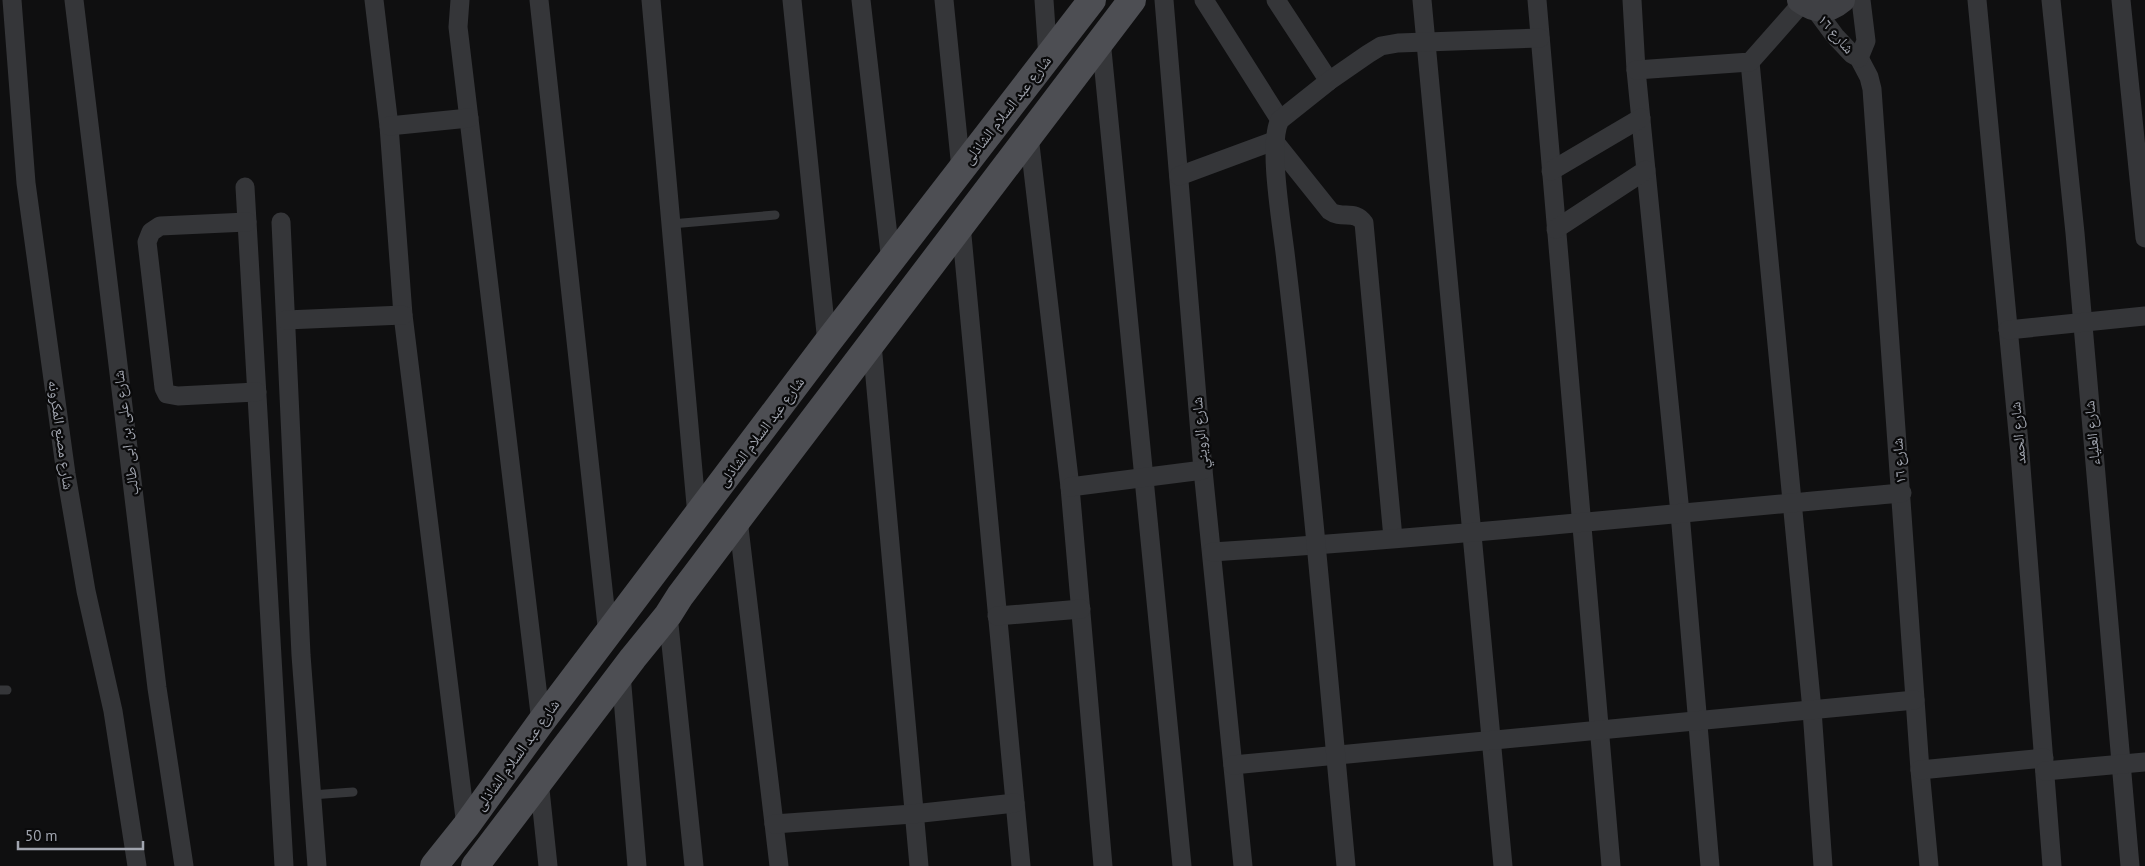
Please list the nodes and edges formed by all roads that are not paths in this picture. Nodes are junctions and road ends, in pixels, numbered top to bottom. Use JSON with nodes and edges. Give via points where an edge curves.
{"nodes":[{"id":1,"x":12,"y":0,"type":"edge"},
{"id":2,"x":74,"y":0,"type":"edge"},
{"id":3,"x":374,"y":0,"type":"edge"},
{"id":4,"x":460,"y":0,"type":"edge"},
{"id":5,"x":539,"y":0,"type":"edge"},
{"id":6,"x":651,"y":0,"type":"edge"},
{"id":7,"x":792,"y":0,"type":"edge"},
{"id":8,"x":861,"y":0,"type":"edge"},
{"id":9,"x":944,"y":0,"type":"edge"},
{"id":10,"x":1044,"y":0,"type":"edge"},
{"id":11,"x":1092,"y":0,"type":"edge"},
{"id":12,"x":1132,"y":0,"type":"edge"},
{"id":13,"x":1164,"y":0,"type":"edge"},
{"id":14,"x":1204,"y":0,"type":"edge"},
{"id":15,"x":1276,"y":0,"type":"edge"},
{"id":16,"x":1422,"y":0,"type":"edge"},
{"id":17,"x":1537,"y":0,"type":"edge"},
{"id":18,"x":1632,"y":0,"type":"edge"},
{"id":19,"x":1842,"y":0,"type":"edge"},
{"id":20,"x":1861,"y":0,"type":"edge"},
{"id":21,"x":1977,"y":0,"type":"edge"},
{"id":22,"x":2052,"y":0,"type":"edge"},
{"id":23,"x":2121,"y":0,"type":"edge"},
{"id":24,"x":1805,"y":3,"type":"edge"},
{"id":25,"x":1540,"y":38,"type":"junction"},
{"id":26,"x":1101,"y":40,"type":"junction"},
{"id":27,"x":1426,"y":42,"type":"junction"},
{"id":28,"x":1048,"y":58,"type":"junction"},
{"id":29,"x":1859,"y":58,"type":"junction"},
{"id":30,"x":1750,"y":62,"type":"junction"},
{"id":31,"x":1636,"y":70,"type":"junction"},
{"id":32,"x":1329,"y":81,"type":"junction"},
{"id":33,"x":469,"y":118,"type":"junction"},
{"id":34,"x":1640,"y":118,"type":"junction"},
{"id":35,"x":1280,"y":120,"type":"junction"},
{"id":36,"x":389,"y":126,"type":"junction"},
{"id":37,"x":1029,"y":136,"type":"junction"},
{"id":38,"x":1274,"y":141,"type":"junction"},
{"id":39,"x":962,"y":170,"type":"junction"},
{"id":40,"x":1646,"y":170,"type":"junction"},
{"id":41,"x":1551,"y":171,"type":"junction"},
{"id":42,"x":1179,"y":176,"type":"junction"},
{"id":43,"x":245,"y":187,"type":"dead end"},
{"id":44,"x":775,"y":215,"type":"dead end"},
{"id":45,"x":247,"y":222,"type":"junction"},
{"id":46,"x":281,"y":222,"type":"dead end"},
{"id":47,"x":671,"y":224,"type":"junction"},
{"id":48,"x":961,"y":225,"type":"junction"},
{"id":49,"x":1556,"y":229,"type":"junction"},
{"id":50,"x":2145,"y":238,"type":"edge"},
{"id":51,"x":891,"y":262,"type":"junction"},
{"id":52,"x":403,"y":315,"type":"junction"},
{"id":53,"x":2145,"y":316,"type":"edge"},
{"id":54,"x":286,"y":320,"type":"junction"},
{"id":55,"x":2082,"y":322,"type":"junction"},
{"id":56,"x":2008,"y":330,"type":"junction"},
{"id":57,"x":827,"y":343,"type":"junction"},
{"id":58,"x":872,"y":344,"type":"junction"},
{"id":59,"x":257,"y":392,"type":"junction"},
{"id":60,"x":1203,"y":470,"type":"junction"},
{"id":61,"x":1143,"y":478,"type":"junction"},
{"id":62,"x":293,"y":480,"type":"junction"},
{"id":63,"x":262,"y":482,"type":"junction"},
{"id":64,"x":1070,"y":488,"type":"junction"},
{"id":65,"x":1902,"y":493,"type":"junction"},
{"id":66,"x":1792,"y":503,"type":"junction"},
{"id":67,"x":1680,"y":513,"type":"junction"},
{"id":68,"x":697,"y":516,"type":"junction"},
{"id":69,"x":738,"y":520,"type":"junction"},
{"id":70,"x":1581,"y":523,"type":"junction"},
{"id":71,"x":1471,"y":532,"type":"junction"},
{"id":72,"x":1393,"y":538,"type":"junction"},
{"id":73,"x":675,"y":546,"type":"junction"},
{"id":74,"x":1316,"y":546,"type":"junction"},
{"id":75,"x":1212,"y":552,"type":"junction"},
{"id":76,"x":701,"y":568,"type":"junction"},
{"id":77,"x":1081,"y":609,"type":"junction"},
{"id":78,"x":668,"y":615,"type":"junction"},
{"id":79,"x":997,"y":616,"type":"junction"},
{"id":80,"x":608,"y":635,"type":"junction"},
{"id":81,"x":621,"y":674,"type":"junction"},
{"id":82,"x":1915,"y":700,"type":"junction"},
{"id":83,"x":1812,"y":710,"type":"junction"},
{"id":84,"x":1698,"y":721,"type":"junction"},
{"id":85,"x":540,"y":722,"type":"junction"},
{"id":86,"x":1599,"y":730,"type":"junction"},
{"id":87,"x":1490,"y":740,"type":"junction"},
{"id":88,"x":1335,"y":756,"type":"junction"},
{"id":89,"x":2145,"y":762,"type":"edge"},
{"id":90,"x":2044,"y":764,"type":"junction"},
{"id":91,"x":2120,"y":764,"type":"junction"},
{"id":92,"x":1233,"y":765,"type":"junction"},
{"id":93,"x":1920,"y":770,"type":"junction"},
{"id":94,"x":539,"y":780,"type":"junction"},
{"id":95,"x":353,"y":792,"type":"dead end"},
{"id":96,"x":311,"y":795,"type":"junction"},
{"id":97,"x":1015,"y":803,"type":"junction"},
{"id":98,"x":913,"y":814,"type":"junction"},
{"id":99,"x":774,"y":824,"type":"junction"},
{"id":100,"x":466,"y":826,"type":"junction"},
{"id":101,"x":137,"y":866,"type":"edge"},
{"id":102,"x":184,"y":866,"type":"edge"},
{"id":103,"x":284,"y":866,"type":"edge"},
{"id":104,"x":317,"y":866,"type":"edge"},
{"id":105,"x":434,"y":866,"type":"edge"},
{"id":106,"x":475,"y":866,"type":"edge"},
{"id":107,"x":548,"y":866,"type":"edge"},
{"id":108,"x":637,"y":866,"type":"edge"},
{"id":109,"x":694,"y":866,"type":"edge"},
{"id":110,"x":779,"y":866,"type":"edge"},
{"id":111,"x":919,"y":866,"type":"edge"},
{"id":112,"x":1021,"y":866,"type":"edge"},
{"id":113,"x":1103,"y":866,"type":"edge"},
{"id":114,"x":1182,"y":866,"type":"edge"},
{"id":115,"x":1242,"y":866,"type":"edge"},
{"id":116,"x":1346,"y":866,"type":"edge"},
{"id":117,"x":1503,"y":866,"type":"edge"},
{"id":118,"x":1611,"y":866,"type":"edge"},
{"id":119,"x":1710,"y":866,"type":"edge"},
{"id":120,"x":1823,"y":866,"type":"edge"},
{"id":121,"x":1929,"y":866,"type":"edge"},
{"id":122,"x":2052,"y":866,"type":"edge"},
{"id":123,"x":2130,"y":866,"type":"edge"}],
"edges":[{"from":1,"to":101,"type":"street","name":"شارع مصنع المكرونه","via":[[26,183],[66,474],[84,581],[113,711]]},
{"from":2,"to":102,"type":"street","name":"شارع على بن ابى طالب","via":[[157,688]]},
{"from":3,"to":36,"type":"street"},
{"from":4,"to":33,"type":"street","via":[[458,27]]},
{"from":5,"to":80,"type":"street"},
{"from":6,"to":47,"type":"street"},
{"from":7,"to":57,"type":"street"},
{"from":8,"to":51,"type":"street"},
{"from":9,"to":39,"type":"street"},
{"from":10,"to":28,"type":"street"},
{"from":11,"to":28,"type":"main road","name":"شارع عبد السلام الشاذلى"},
{"from":12,"to":26,"type":"main road"},
{"from":13,"to":42,"type":"street","name":"شارع الرويني"},
{"from":14,"to":35,"type":"street"},
{"from":15,"to":32,"type":"street"},
{"from":16,"to":27,"type":"street"},
{"from":17,"to":25,"type":"street"},
{"from":18,"to":31,"type":"street"},
{"from":19,"to":24,"type":"main road","via":[[1827,9]]},
{"from":20,"to":29,"type":"street","name":"شارع ١٦","via":[[1866,41]]},
{"from":21,"to":56,"type":"street","name":"شارع الحمد"},
{"from":22,"to":55,"type":"street","name":"شارع العلياء"},
{"from":23,"to":50,"type":"street"},
{"from":24,"to":29,"type":"street","name":"شارع ١٦"},
{"from":24,"to":30,"type":"street"},
{"from":25,"to":27,"type":"street"},
{"from":25,"to":41,"type":"street"},
{"from":26,"to":37,"type":"main road"},
{"from":26,"to":61,"type":"street"},
{"from":27,"to":32,"type":"street","via":[[1381,46]]},
{"from":27,"to":71,"type":"street"},
{"from":28,"to":39,"type":"main road","name":"شارع عبد السلام الشاذلى"},
{"from":29,"to":65,"type":"street","name":"شارع ١٦","via":[[1872,89]]},
{"from":30,"to":31,"type":"street"},
{"from":30,"to":66,"type":"street"},
{"from":31,"to":34,"type":"street"},
{"from":32,"to":35,"type":"street"},
{"from":33,"to":36,"type":"street"},
{"from":33,"to":85,"type":"street"},
{"from":34,"to":40,"type":"street"},
{"from":34,"to":41,"type":"street"},
{"from":35,"to":38,"type":"street"},
{"from":36,"to":52,"type":"street"},
{"from":37,"to":48,"type":"main road"},
{"from":37,"to":64,"type":"street"},
{"from":38,"to":42,"type":"street"},
{"from":38,"to":72,"type":"street","via":[[1330,211],[1341,215],[1355,214],[1364,223]]},
{"from":38,"to":74,"type":"street"},
{"from":39,"to":51,"type":"main road","name":"شارع عبد السلام الشاذلى"},
{"from":40,"to":49,"type":"street"},
{"from":40,"to":67,"type":"street"},
{"from":41,"to":49,"type":"street"},
{"from":42,"to":60,"type":"street","name":"شارع الرويني"},
{"from":43,"to":45,"type":"street"},
{"from":44,"to":47,"type":"lane"},
{"from":45,"to":59,"type":"street"},
{"from":45,"to":59,"type":"street","via":[[160,226],[151,232],[147,242],[167,394]]},
{"from":46,"to":54,"type":"street"},
{"from":47,"to":68,"type":"street"},
{"from":48,"to":58,"type":"main road"},
{"from":48,"to":79,"type":"street"},
{"from":49,"to":70,"type":"street"},
{"from":51,"to":57,"type":"main road","name":"شارع عبد السلام الشاذلى"},
{"from":52,"to":54,"type":"street"},
{"from":52,"to":100,"type":"street"},
{"from":53,"to":55,"type":"street"},
{"from":54,"to":62,"type":"street"},
{"from":55,"to":56,"type":"street"},
{"from":55,"to":91,"type":"street","name":"شارع العلياء"},
{"from":56,"to":90,"type":"street","name":"شارع الحمد"},
{"from":57,"to":68,"type":"main road","name":"شارع عبد السلام الشاذلى"},
{"from":58,"to":69,"type":"main road"},
{"from":58,"to":98,"type":"street"},
{"from":59,"to":63,"type":"street"},
{"from":60,"to":61,"type":"street"},
{"from":60,"to":75,"type":"street","name":"شارع الرويني"},
{"from":61,"to":64,"type":"street"},
{"from":61,"to":114,"type":"street"},
{"from":62,"to":63,"type":"street"},
{"from":62,"to":96,"type":"street"},
{"from":63,"to":103,"type":"street"},
{"from":64,"to":77,"type":"street"},
{"from":65,"to":66,"type":"street"},
{"from":65,"to":82,"type":"street","name":"شارع ١٦"},
{"from":66,"to":67,"type":"street"},
{"from":66,"to":83,"type":"street"},
{"from":67,"to":70,"type":"street"},
{"from":67,"to":84,"type":"street"},
{"from":68,"to":73,"type":"main road","name":"شارع عبد السلام الشاذلى"},
{"from":69,"to":76,"type":"main road"},
{"from":69,"to":99,"type":"street"},
{"from":70,"to":71,"type":"street"},
{"from":70,"to":86,"type":"street"},
{"from":71,"to":72,"type":"street"},
{"from":71,"to":87,"type":"street"},
{"from":72,"to":74,"type":"street"},
{"from":73,"to":76,"type":"main road"},
{"from":73,"to":80,"type":"main road","name":"شارع عبد السلام الشاذلى"},
{"from":74,"to":75,"type":"street"},
{"from":74,"to":88,"type":"street"},
{"from":75,"to":92,"type":"street","name":"شارع الرويني"},
{"from":76,"to":78,"type":"main road"},
{"from":77,"to":79,"type":"street"},
{"from":77,"to":113,"type":"street"},
{"from":78,"to":81,"type":"main road"},
{"from":78,"to":109,"type":"street"},
{"from":79,"to":97,"type":"street"},
{"from":80,"to":85,"type":"main road","name":"شارع عبد السلام الشاذلى"},
{"from":81,"to":94,"type":"main road"},
{"from":81,"to":108,"type":"street"},
{"from":82,"to":83,"type":"street"},
{"from":82,"to":93,"type":"street","name":"شارع ١٦"},
{"from":83,"to":84,"type":"street"},
{"from":83,"to":120,"type":"street"},
{"from":84,"to":86,"type":"street"},
{"from":84,"to":119,"type":"street"},
{"from":85,"to":100,"type":"main road","name":"شارع عبد السلام الشاذلى"},
{"from":86,"to":87,"type":"street"},
{"from":86,"to":118,"type":"street"},
{"from":87,"to":88,"type":"street"},
{"from":87,"to":117,"type":"street"},
{"from":88,"to":92,"type":"street"},
{"from":88,"to":116,"type":"street"},
{"from":89,"to":91,"type":"street"},
{"from":90,"to":91,"type":"street"},
{"from":90,"to":93,"type":"street"},
{"from":90,"to":122,"type":"street","name":"شارع الحمد"},
{"from":91,"to":123,"type":"street","name":"شارع العلياء"},
{"from":92,"to":115,"type":"street","name":"شارع الرويني"},
{"from":93,"to":121,"type":"street","name":"شارع ١٦"},
{"from":94,"to":106,"type":"main road"},
{"from":94,"to":107,"type":"street"},
{"from":95,"to":96,"type":"lane"},
{"from":96,"to":104,"type":"street"},
{"from":97,"to":98,"type":"street"},
{"from":97,"to":112,"type":"street"},
{"from":98,"to":99,"type":"street"},
{"from":98,"to":111,"type":"street"},
{"from":99,"to":110,"type":"street"},
{"from":100,"to":105,"type":"main road","name":"شارع عبد السلام الشاذلى"}]}
